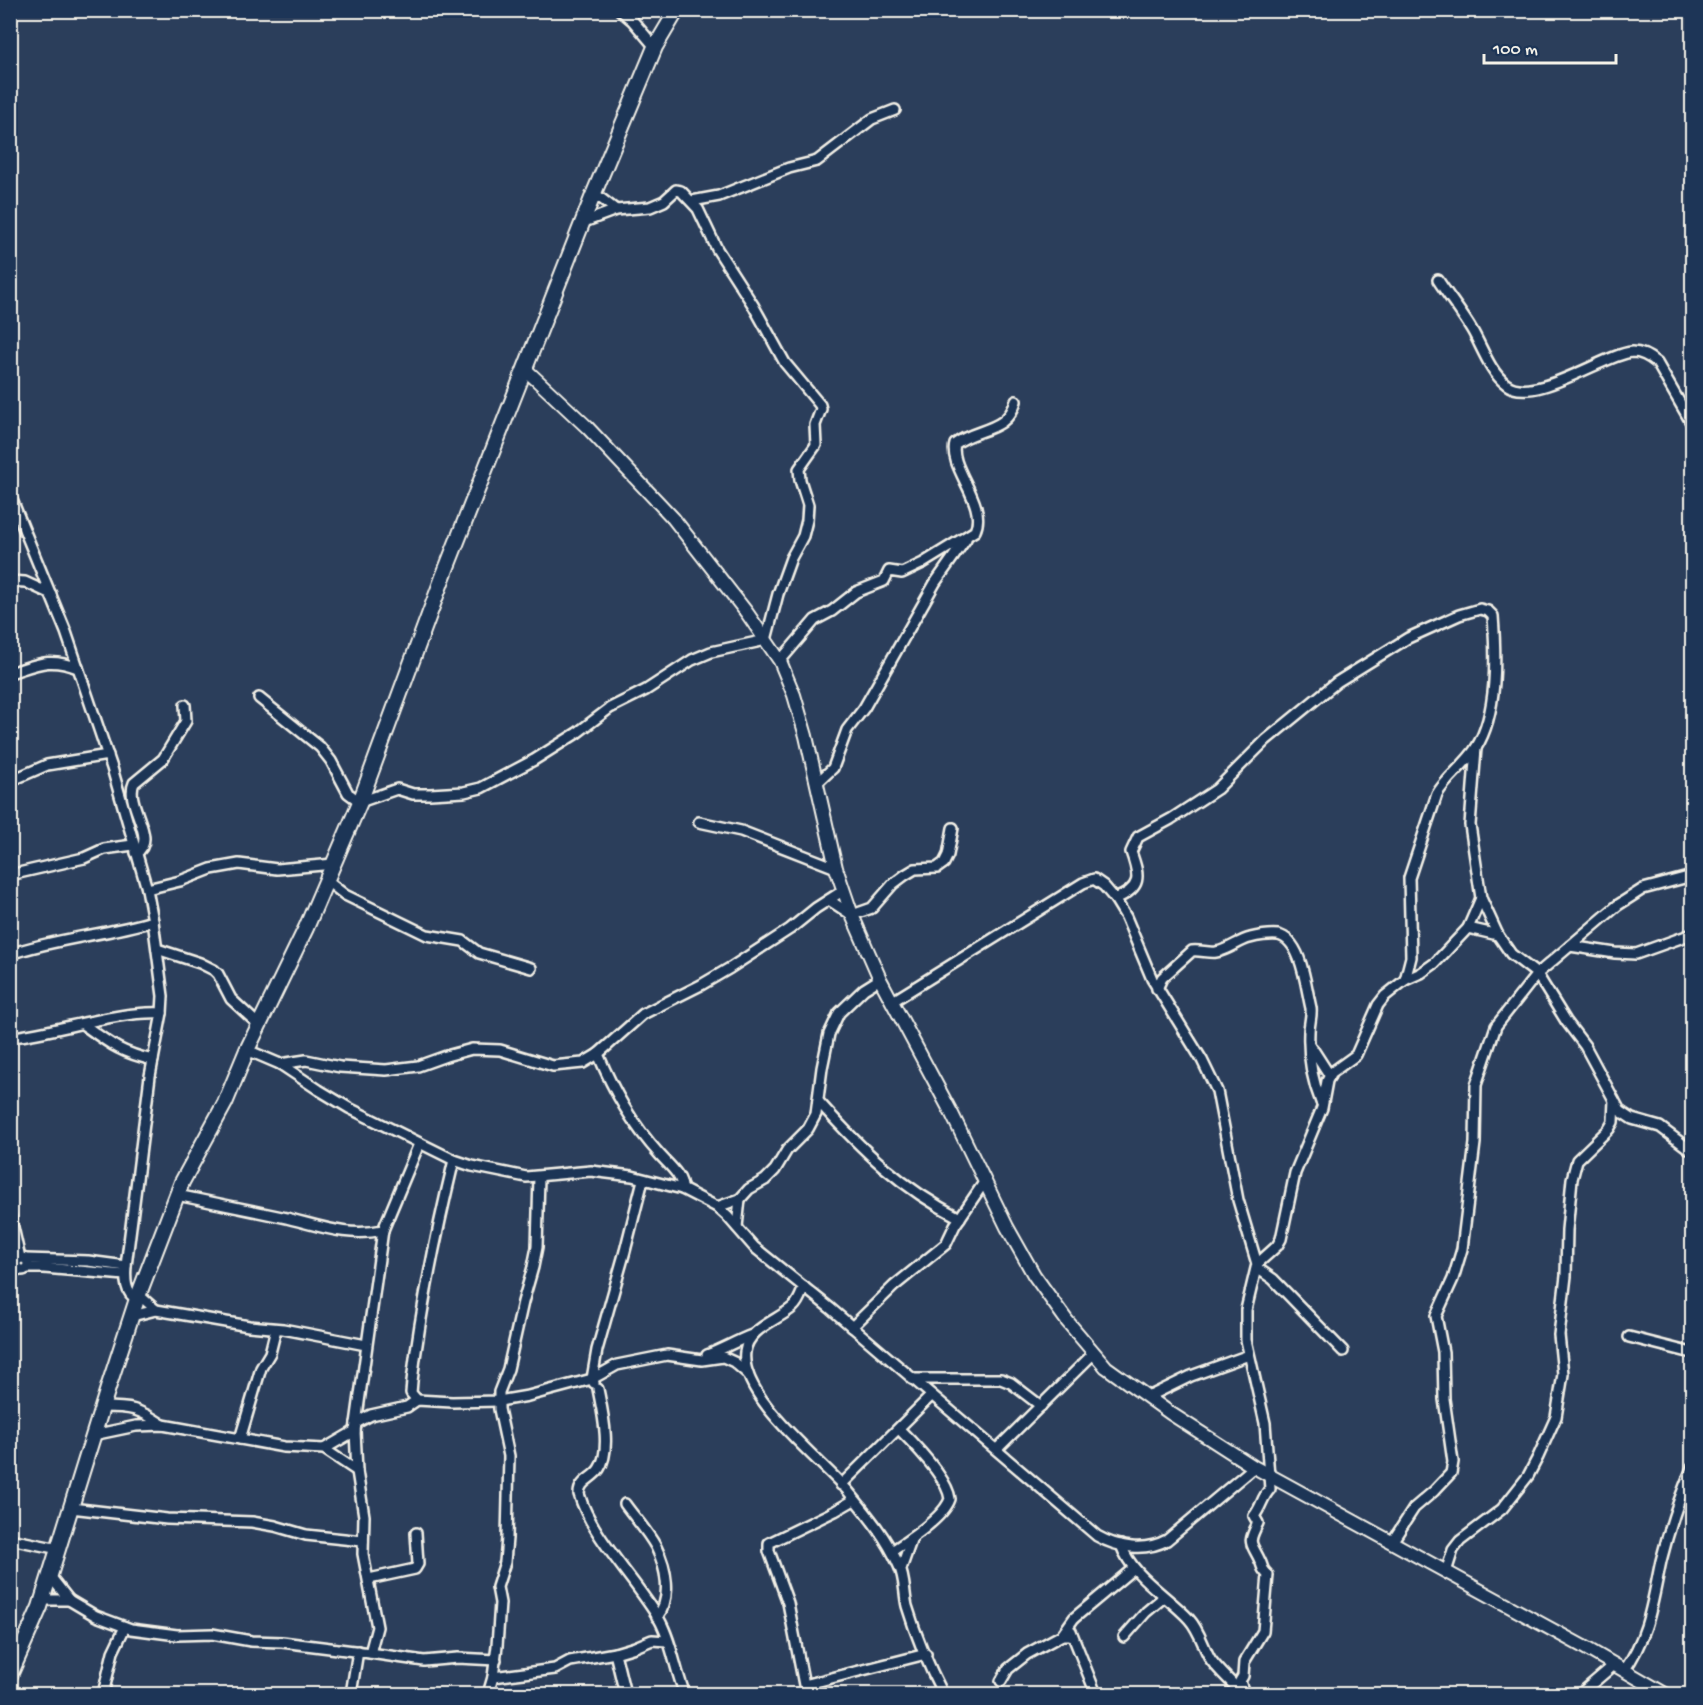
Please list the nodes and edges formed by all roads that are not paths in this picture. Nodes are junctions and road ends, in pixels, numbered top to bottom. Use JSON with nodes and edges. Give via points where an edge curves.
{"nodes":[{"id":1,"x":620,"y":10,"type":"edge"},
{"id":2,"x":677,"y":10,"type":"edge"},
{"id":3,"x":655,"y":47,"type":"junction"},
{"id":4,"x":895,"y":110,"type":"dead end"},
{"id":5,"x":594,"y":193,"type":"junction"},
{"id":6,"x":692,"y":201,"type":"junction"},
{"id":7,"x":616,"y":210,"type":"junction"},
{"id":8,"x":584,"y":222,"type":"junction"},
{"id":9,"x":1438,"y":280,"type":"dead end"},
{"id":10,"x":525,"y":369,"type":"junction"},
{"id":11,"x":1016,"y":401,"type":"dead end"},
{"id":12,"x":1692,"y":424,"type":"edge"},
{"id":13,"x":10,"y":495,"type":"edge"},
{"id":14,"x":967,"y":537,"type":"junction"},
{"id":15,"x":10,"y":581,"type":"edge"},
{"id":16,"x":51,"y":594,"type":"junction"},
{"id":17,"x":766,"y":640,"type":"junction"},
{"id":18,"x":780,"y":661,"type":"junction"},
{"id":19,"x":78,"y":668,"type":"junction"},
{"id":20,"x":10,"y":673,"type":"edge"},
{"id":21,"x":259,"y":698,"type":"dead end"},
{"id":22,"x":185,"y":705,"type":"dead end"},
{"id":23,"x":1476,"y":747,"type":"junction"},
{"id":24,"x":108,"y":755,"type":"junction"},
{"id":25,"x":10,"y":781,"type":"edge"},
{"id":26,"x":817,"y":783,"type":"junction"},
{"id":27,"x":360,"y":802,"type":"junction"},
{"id":28,"x":699,"y":822,"type":"dead end"},
{"id":29,"x":953,"y":828,"type":"dead end"},
{"id":30,"x":134,"y":849,"type":"junction"},
{"id":31,"x":334,"y":864,"type":"junction"},
{"id":32,"x":836,"y":868,"type":"junction"},
{"id":33,"x":10,"y":875,"type":"edge"},
{"id":34,"x":1692,"y":876,"type":"edge"},
{"id":35,"x":327,"y":881,"type":"junction"},
{"id":36,"x":147,"y":889,"type":"junction"},
{"id":37,"x":844,"y":890,"type":"junction"},
{"id":38,"x":1481,"y":898,"type":"junction"},
{"id":39,"x":1115,"y":899,"type":"junction"},
{"id":40,"x":829,"y":900,"type":"junction"},
{"id":41,"x":852,"y":915,"type":"junction"},
{"id":42,"x":153,"y":921,"type":"junction"},
{"id":43,"x":1468,"y":928,"type":"junction"},
{"id":44,"x":1692,"y":934,"type":"edge"},
{"id":45,"x":1498,"y":935,"type":"junction"},
{"id":46,"x":1570,"y":946,"type":"junction"},
{"id":47,"x":157,"y":949,"type":"junction"},
{"id":48,"x":10,"y":954,"type":"edge"},
{"id":49,"x":531,"y":968,"type":"dead end"},
{"id":50,"x":1537,"y":974,"type":"junction"},
{"id":51,"x":880,"y":979,"type":"junction"},
{"id":52,"x":1157,"y":979,"type":"junction"},
{"id":53,"x":1405,"y":980,"type":"junction"},
{"id":54,"x":893,"y":1001,"type":"junction"},
{"id":55,"x":162,"y":1013,"type":"junction"},
{"id":56,"x":84,"y":1025,"type":"junction"},
{"id":57,"x":259,"y":1026,"type":"junction"},
{"id":58,"x":13,"y":1037,"type":"dead end"},
{"id":59,"x":1310,"y":1046,"type":"junction"},
{"id":60,"x":247,"y":1050,"type":"junction"},
{"id":61,"x":598,"y":1054,"type":"junction"},
{"id":62,"x":153,"y":1060,"type":"junction"},
{"id":63,"x":280,"y":1064,"type":"junction"},
{"id":64,"x":1330,"y":1076,"type":"junction"},
{"id":65,"x":1614,"y":1100,"type":"junction"},
{"id":66,"x":818,"y":1101,"type":"junction"},
{"id":67,"x":1322,"y":1106,"type":"junction"},
{"id":68,"x":419,"y":1144,"type":"junction"},
{"id":69,"x":1692,"y":1151,"type":"edge"},
{"id":70,"x":454,"y":1160,"type":"junction"},
{"id":71,"x":539,"y":1177,"type":"junction"},
{"id":72,"x":643,"y":1180,"type":"junction"},
{"id":73,"x":985,"y":1181,"type":"junction"},
{"id":74,"x":682,"y":1189,"type":"junction"},
{"id":75,"x":177,"y":1195,"type":"junction"},
{"id":76,"x":740,"y":1199,"type":"junction"},
{"id":77,"x":717,"y":1207,"type":"junction"},
{"id":78,"x":10,"y":1214,"type":"edge"},
{"id":79,"x":960,"y":1218,"type":"junction"},
{"id":80,"x":737,"y":1227,"type":"junction"},
{"id":81,"x":382,"y":1230,"type":"junction"},
{"id":82,"x":1257,"y":1266,"type":"junction"},
{"id":83,"x":126,"y":1271,"type":"junction"},
{"id":84,"x":804,"y":1287,"type":"junction"},
{"id":85,"x":138,"y":1297,"type":"junction"},
{"id":86,"x":156,"y":1310,"type":"junction"},
{"id":87,"x":132,"y":1316,"type":"junction"},
{"id":88,"x":852,"y":1327,"type":"junction"},
{"id":89,"x":276,"y":1329,"type":"junction"},
{"id":90,"x":752,"y":1335,"type":"junction"},
{"id":91,"x":1629,"y":1337,"type":"dead end"},
{"id":92,"x":366,"y":1345,"type":"junction"},
{"id":93,"x":1343,"y":1351,"type":"dead end"},
{"id":94,"x":1094,"y":1353,"type":"junction"},
{"id":95,"x":1692,"y":1353,"type":"edge"},
{"id":96,"x":1249,"y":1355,"type":"junction"},
{"id":97,"x":696,"y":1358,"type":"junction"},
{"id":98,"x":604,"y":1374,"type":"junction"},
{"id":99,"x":749,"y":1376,"type":"junction"},
{"id":100,"x":592,"y":1379,"type":"junction"},
{"id":101,"x":912,"y":1379,"type":"junction"},
{"id":102,"x":598,"y":1389,"type":"junction"},
{"id":103,"x":931,"y":1396,"type":"junction"},
{"id":104,"x":1148,"y":1397,"type":"junction"},
{"id":105,"x":417,"y":1400,"type":"junction"},
{"id":106,"x":499,"y":1401,"type":"junction"},
{"id":107,"x":1041,"y":1406,"type":"junction"},
{"id":108,"x":102,"y":1407,"type":"junction"},
{"id":109,"x":162,"y":1425,"type":"junction"},
{"id":110,"x":356,"y":1427,"type":"junction"},
{"id":111,"x":899,"y":1429,"type":"junction"},
{"id":112,"x":93,"y":1435,"type":"junction"},
{"id":113,"x":240,"y":1439,"type":"junction"},
{"id":114,"x":324,"y":1449,"type":"junction"},
{"id":115,"x":997,"y":1449,"type":"junction"},
{"id":116,"x":1254,"y":1467,"type":"junction"},
{"id":117,"x":1692,"y":1468,"type":"edge"},
{"id":118,"x":357,"y":1471,"type":"junction"},
{"id":119,"x":1270,"y":1476,"type":"junction"},
{"id":120,"x":841,"y":1485,"type":"junction"},
{"id":121,"x":854,"y":1500,"type":"junction"},
{"id":122,"x":625,"y":1504,"type":"dead end"},
{"id":123,"x":70,"y":1508,"type":"junction"},
{"id":124,"x":416,"y":1533,"type":"dead end"},
{"id":125,"x":912,"y":1538,"type":"junction"},
{"id":126,"x":10,"y":1539,"type":"edge"},
{"id":127,"x":363,"y":1541,"type":"junction"},
{"id":128,"x":1392,"y":1542,"type":"junction"},
{"id":129,"x":1121,"y":1545,"type":"junction"},
{"id":130,"x":58,"y":1549,"type":"junction"},
{"id":131,"x":892,"y":1551,"type":"junction"},
{"id":132,"x":1134,"y":1568,"type":"junction"},
{"id":133,"x":901,"y":1569,"type":"junction"},
{"id":134,"x":1446,"y":1572,"type":"junction"},
{"id":135,"x":50,"y":1576,"type":"junction"},
{"id":136,"x":369,"y":1580,"type":"junction"},
{"id":137,"x":1164,"y":1598,"type":"junction"},
{"id":138,"x":42,"y":1600,"type":"junction"},
{"id":139,"x":69,"y":1600,"type":"junction"},
{"id":140,"x":659,"y":1619,"type":"junction"},
{"id":141,"x":125,"y":1628,"type":"junction"},
{"id":142,"x":1067,"y":1635,"type":"junction"},
{"id":143,"x":1124,"y":1637,"type":"dead end"},
{"id":144,"x":652,"y":1640,"type":"junction"},
{"id":145,"x":667,"y":1641,"type":"junction"},
{"id":146,"x":358,"y":1651,"type":"junction"},
{"id":147,"x":370,"y":1653,"type":"junction"},
{"id":148,"x":615,"y":1653,"type":"junction"},
{"id":149,"x":926,"y":1654,"type":"junction"},
{"id":150,"x":496,"y":1660,"type":"junction"},
{"id":151,"x":1619,"y":1668,"type":"junction"},
{"id":152,"x":10,"y":1675,"type":"edge"},
{"id":153,"x":494,"y":1677,"type":"junction"},
{"id":154,"x":1000,"y":1681,"type":"dead end"},
{"id":155,"x":805,"y":1690,"type":"edge"},
{"id":156,"x":103,"y":1695,"type":"edge"},
{"id":157,"x":351,"y":1695,"type":"edge"},
{"id":158,"x":488,"y":1695,"type":"edge"},
{"id":159,"x":625,"y":1695,"type":"edge"},
{"id":160,"x":685,"y":1695,"type":"edge"},
{"id":161,"x":943,"y":1695,"type":"edge"},
{"id":162,"x":1096,"y":1695,"type":"edge"},
{"id":163,"x":1243,"y":1695,"type":"edge"},
{"id":164,"x":1580,"y":1695,"type":"edge"},
{"id":165,"x":1665,"y":1695,"type":"edge"}],
"edges":[{"from":1,"to":3,"type":"street"},
{"from":2,"to":3,"type":"main road"},
{"from":3,"to":5,"type":"main road"},
{"from":4,"to":6,"type":"street","via":[[872,119],[817,161],[719,196]]},
{"from":5,"to":7,"type":"street"},
{"from":5,"to":8,"type":"main road"},
{"from":6,"to":7,"type":"street","via":[[676,190],[650,207]]},
{"from":6,"to":17,"type":"street","via":[[785,363],[821,410],[816,420],[816,445],[799,469],[808,505],[807,520]]},
{"from":7,"to":8,"type":"street"},
{"from":8,"to":10,"type":"main road"},
{"from":9,"to":12,"type":"street","via":[[1508,386],[1522,390],[1542,386],[1622,355],[1640,353],[1657,363]]},
{"from":10,"to":17,"type":"street","via":[[587,427],[673,518]]},
{"from":10,"to":27,"type":"main road"},
{"from":11,"to":14,"type":"street","via":[[1006,420],[955,444],[954,455],[978,518],[975,531]]},
{"from":13,"to":16,"type":"street"},
{"from":14,"to":18,"type":"street","via":[[923,563],[902,573],[890,571],[884,581],[856,592],[812,623]]},
{"from":14,"to":26,"type":"street","via":[[847,730],[832,768]]},
{"from":15,"to":16,"type":"street","via":[[25,582]]},
{"from":16,"to":19,"type":"street"},
{"from":17,"to":18,"type":"street"},
{"from":17,"to":27,"type":"street","via":[[692,660],[610,708],[544,754],[482,788],[430,794],[397,789]]},
{"from":18,"to":26,"type":"street","via":[[794,695]]},
{"from":19,"to":20,"type":"street","via":[[51,661]]},
{"from":19,"to":24,"type":"street"},
{"from":21,"to":27,"type":"street","via":[[320,747],[348,793]]},
{"from":22,"to":30,"type":"street","via":[[187,716],[182,728],[162,759],[132,788],[144,834],[142,846]]},
{"from":23,"to":38,"type":"street","via":[[1470,825]]},
{"from":23,"to":39,"type":"street","via":[[1489,712],[1495,662],[1493,616],[1480,609],[1408,638],[1337,682],[1266,740],[1217,789],[1138,837],[1131,852],[1136,884],[1129,893]]},
{"from":23,"to":53,"type":"street","via":[[1437,794],[1411,871],[1408,891],[1412,957]]},
{"from":24,"to":25,"type":"street","via":[[47,765]]},
{"from":24,"to":30,"type":"street"},
{"from":26,"to":32,"type":"street"},
{"from":27,"to":31,"type":"main road"},
{"from":28,"to":32,"type":"street","via":[[741,831]]},
{"from":29,"to":41,"type":"street","via":[[944,863],[933,869],[915,869],[893,884],[872,908]]},
{"from":30,"to":33,"type":"street","via":[[104,849],[84,858]]},
{"from":30,"to":36,"type":"street"},
{"from":31,"to":35,"type":"main road"},
{"from":31,"to":36,"type":"street","via":[[278,869],[239,864]]},
{"from":32,"to":37,"type":"street"},
{"from":34,"to":46,"type":"street","via":[[1642,889]]},
{"from":35,"to":49,"type":"street","via":[[345,895],[428,935],[463,941],[479,953]]},
{"from":35,"to":57,"type":"main road"},
{"from":36,"to":42,"type":"street"},
{"from":37,"to":40,"type":"street"},
{"from":37,"to":41,"type":"street"},
{"from":38,"to":43,"type":"street"},
{"from":38,"to":45,"type":"street"},
{"from":39,"to":52,"type":"street"},
{"from":39,"to":54,"type":"street","via":[[1098,881],[1090,879]]},
{"from":40,"to":41,"type":"street"},
{"from":40,"to":61,"type":"street","via":[[720,974],[643,1014]]},
{"from":41,"to":51,"type":"street"},
{"from":42,"to":47,"type":"street"},
{"from":42,"to":48,"type":"street"},
{"from":43,"to":45,"type":"street"},
{"from":43,"to":53,"type":"street","via":[[1435,963]]},
{"from":44,"to":46,"type":"street","via":[[1636,954]]},
{"from":45,"to":50,"type":"street","via":[[1511,954]]},
{"from":46,"to":50,"type":"street"},
{"from":47,"to":55,"type":"street"},
{"from":47,"to":57,"type":"street","via":[[214,970],[231,999]]},
{"from":50,"to":65,"type":"street","via":[[1585,1046]]},
{"from":50,"to":128,"type":"street","via":[[1496,1026],[1476,1085],[1475,1143],[1462,1249],[1436,1316],[1443,1352],[1451,1473],[1414,1508]]},
{"from":51,"to":54,"type":"street"},
{"from":51,"to":66,"type":"street","via":[[839,1013],[830,1034]]},
{"from":52,"to":59,"type":"street","via":[[1192,951],[1215,952],[1248,938],[1278,935],[1294,947],[1300,960],[1312,1015]]},
{"from":52,"to":82,"type":"street","via":[[1157,989],[1217,1091],[1238,1200]]},
{"from":53,"to":64,"type":"street","via":[[1378,1005],[1356,1055]]},
{"from":54,"to":73,"type":"street"},
{"from":55,"to":56,"type":"street","via":[[123,1015]]},
{"from":55,"to":62,"type":"street"},
{"from":56,"to":58,"type":"street"},
{"from":56,"to":62,"type":"street","via":[[119,1050]]},
{"from":57,"to":60,"type":"main road"},
{"from":59,"to":64,"type":"street"},
{"from":59,"to":67,"type":"street","via":[[1313,1081]]},
{"from":60,"to":63,"type":"street"},
{"from":60,"to":75,"type":"main road","via":[[225,1103]]},
{"from":61,"to":63,"type":"street","via":[[583,1063],[562,1066],[500,1050],[472,1049],[396,1069],[370,1070],[300,1059]]},
{"from":61,"to":74,"type":"street","via":[[621,1104],[677,1174]]},
{"from":62,"to":83,"type":"street"},
{"from":63,"to":68,"type":"street","via":[[319,1090]]},
{"from":64,"to":67,"type":"street"},
{"from":65,"to":69,"type":"street","via":[[1625,1115],[1660,1127]]},
{"from":65,"to":134,"type":"street","via":[[1613,1122],[1577,1160],[1572,1179],[1559,1335],[1563,1374],[1556,1417],[1528,1476],[1502,1509],[1460,1540]]},
{"from":66,"to":76,"type":"street","via":[[808,1129],[787,1149],[775,1170]]},
{"from":66,"to":79,"type":"street","via":[[857,1144],[894,1176]]},
{"from":67,"to":82,"type":"street","via":[[1296,1173],[1281,1239]]},
{"from":68,"to":70,"type":"street"},
{"from":68,"to":81,"type":"street"},
{"from":70,"to":71,"type":"street"},
{"from":70,"to":105,"type":"street","via":[[421,1309],[411,1392]]},
{"from":71,"to":72,"type":"street","via":[[591,1172]]},
{"from":71,"to":106,"type":"street","via":[[535,1257]]},
{"from":72,"to":74,"type":"street"},
{"from":72,"to":100,"type":"street"},
{"from":73,"to":79,"type":"street"},
{"from":73,"to":94,"type":"street","via":[[1034,1275]]},
{"from":74,"to":77,"type":"street"},
{"from":75,"to":81,"type":"street","via":[[334,1231],[365,1234]]},
{"from":75,"to":85,"type":"main road"},
{"from":76,"to":77,"type":"street"},
{"from":76,"to":80,"type":"street"},
{"from":77,"to":80,"type":"street"},
{"from":78,"to":83,"type":"street","via":[[24,1262],[44,1268]]},
{"from":79,"to":88,"type":"street","via":[[946,1244]]},
{"from":80,"to":84,"type":"street","via":[[754,1247]]},
{"from":81,"to":92,"type":"street"},
{"from":82,"to":93,"type":"street"},
{"from":82,"to":96,"type":"street","via":[[1246,1310]]},
{"from":83,"to":85,"type":"street","via":[[131,1296]]},
{"from":84,"to":88,"type":"street"},
{"from":84,"to":90,"type":"street","via":[[795,1305]]},
{"from":85,"to":86,"type":"street"},
{"from":85,"to":87,"type":"main road"},
{"from":86,"to":87,"type":"street"},
{"from":86,"to":89,"type":"street"},
{"from":87,"to":108,"type":"main road"},
{"from":88,"to":101,"type":"street"},
{"from":89,"to":92,"type":"street"},
{"from":89,"to":113,"type":"street"},
{"from":90,"to":97,"type":"street"},
{"from":90,"to":99,"type":"street","via":[[744,1354]]},
{"from":91,"to":95,"type":"street"},
{"from":92,"to":110,"type":"street"},
{"from":94,"to":104,"type":"street","via":[[1106,1367]]},
{"from":94,"to":107,"type":"street"},
{"from":96,"to":104,"type":"street"},
{"from":96,"to":119,"type":"street","via":[[1265,1423]]},
{"from":97,"to":98,"type":"street","via":[[667,1355],[617,1365]]},
{"from":97,"to":99,"type":"street","via":[[728,1359]]},
{"from":98,"to":100,"type":"street"},
{"from":98,"to":102,"type":"street"},
{"from":99,"to":120,"type":"street","via":[[783,1427]]},
{"from":100,"to":102,"type":"street"},
{"from":100,"to":106,"type":"street"},
{"from":101,"to":103,"type":"street"},
{"from":101,"to":107,"type":"street","via":[[1001,1379]]},
{"from":102,"to":140,"type":"street","via":[[605,1450],[599,1468],[581,1485],[579,1494],[596,1530]]},
{"from":103,"to":111,"type":"street"},
{"from":103,"to":115,"type":"street"},
{"from":104,"to":116,"type":"street"},
{"from":105,"to":106,"type":"street"},
{"from":105,"to":110,"type":"street","via":[[407,1407],[371,1414]]},
{"from":106,"to":150,"type":"street","via":[[509,1464],[505,1562],[497,1587],[500,1604]]},
{"from":107,"to":115,"type":"street"},
{"from":108,"to":109,"type":"street","via":[[139,1410]]},
{"from":108,"to":112,"type":"main road"},
{"from":109,"to":112,"type":"street"},
{"from":109,"to":113,"type":"street"},
{"from":110,"to":114,"type":"street"},
{"from":110,"to":118,"type":"street"},
{"from":111,"to":120,"type":"street"},
{"from":111,"to":125,"type":"street","via":[[920,1450],[950,1494],[945,1508]]},
{"from":112,"to":123,"type":"main road"},
{"from":113,"to":114,"type":"street"},
{"from":114,"to":118,"type":"street"},
{"from":115,"to":129,"type":"street","via":[[1097,1536]]},
{"from":116,"to":119,"type":"street"},
{"from":116,"to":129,"type":"street","via":[[1167,1540],[1149,1547]]},
{"from":117,"to":151,"type":"street","via":[[1678,1499],[1648,1624],[1637,1652]]},
{"from":118,"to":127,"type":"street","via":[[364,1516]]},
{"from":119,"to":128,"type":"street"},
{"from":119,"to":163,"type":"street","via":[[1270,1489],[1254,1516],[1258,1523],[1251,1542],[1262,1570],[1268,1575],[1263,1632],[1244,1662],[1240,1681]]},
{"from":120,"to":121,"type":"street"},
{"from":121,"to":131,"type":"street"},
{"from":121,"to":155,"type":"street","via":[[769,1543],[788,1603]]},
{"from":122,"to":140,"type":"street","via":[[656,1546],[664,1570],[665,1601]]},
{"from":123,"to":127,"type":"street","via":[[167,1519],[252,1522],[306,1535]]},
{"from":123,"to":130,"type":"main road"},
{"from":124,"to":136,"type":"street","via":[[415,1569]]},
{"from":125,"to":131,"type":"street"},
{"from":125,"to":133,"type":"street"},
{"from":126,"to":130,"type":"street"},
{"from":127,"to":136,"type":"street"},
{"from":128,"to":134,"type":"street"},
{"from":129,"to":132,"type":"street"},
{"from":130,"to":135,"type":"main road"},
{"from":131,"to":133,"type":"street"},
{"from":132,"to":137,"type":"street"},
{"from":132,"to":142,"type":"street","via":[[1069,1623]]},
{"from":133,"to":149,"type":"street","via":[[906,1603]]},
{"from":134,"to":151,"type":"street"},
{"from":135,"to":138,"type":"main road"},
{"from":135,"to":139,"type":"street"},
{"from":136,"to":147,"type":"street","via":[[377,1627]]},
{"from":137,"to":143,"type":"street"},
{"from":137,"to":163,"type":"street","via":[[1190,1620],[1210,1658]]},
{"from":138,"to":139,"type":"street"},
{"from":138,"to":152,"type":"main road"},
{"from":139,"to":141,"type":"street"},
{"from":140,"to":144,"type":"street"},
{"from":140,"to":145,"type":"street"},
{"from":141,"to":146,"type":"street"},
{"from":141,"to":156,"type":"street","via":[[113,1652]]},
{"from":142,"to":154,"type":"street","via":[[1027,1654]]},
{"from":142,"to":162,"type":"street"},
{"from":144,"to":145,"type":"street"},
{"from":144,"to":148,"type":"street"},
{"from":145,"to":160,"type":"street"},
{"from":146,"to":147,"type":"street"},
{"from":146,"to":157,"type":"street"},
{"from":147,"to":150,"type":"street","via":[[424,1661]]},
{"from":148,"to":153,"type":"street","via":[[570,1661],[555,1669]]},
{"from":148,"to":159,"type":"street"},
{"from":149,"to":155,"type":"street"},
{"from":149,"to":161,"type":"street"},
{"from":150,"to":153,"type":"street"},
{"from":151,"to":164,"type":"street"},
{"from":151,"to":165,"type":"street"},
{"from":153,"to":158,"type":"street"}]}
